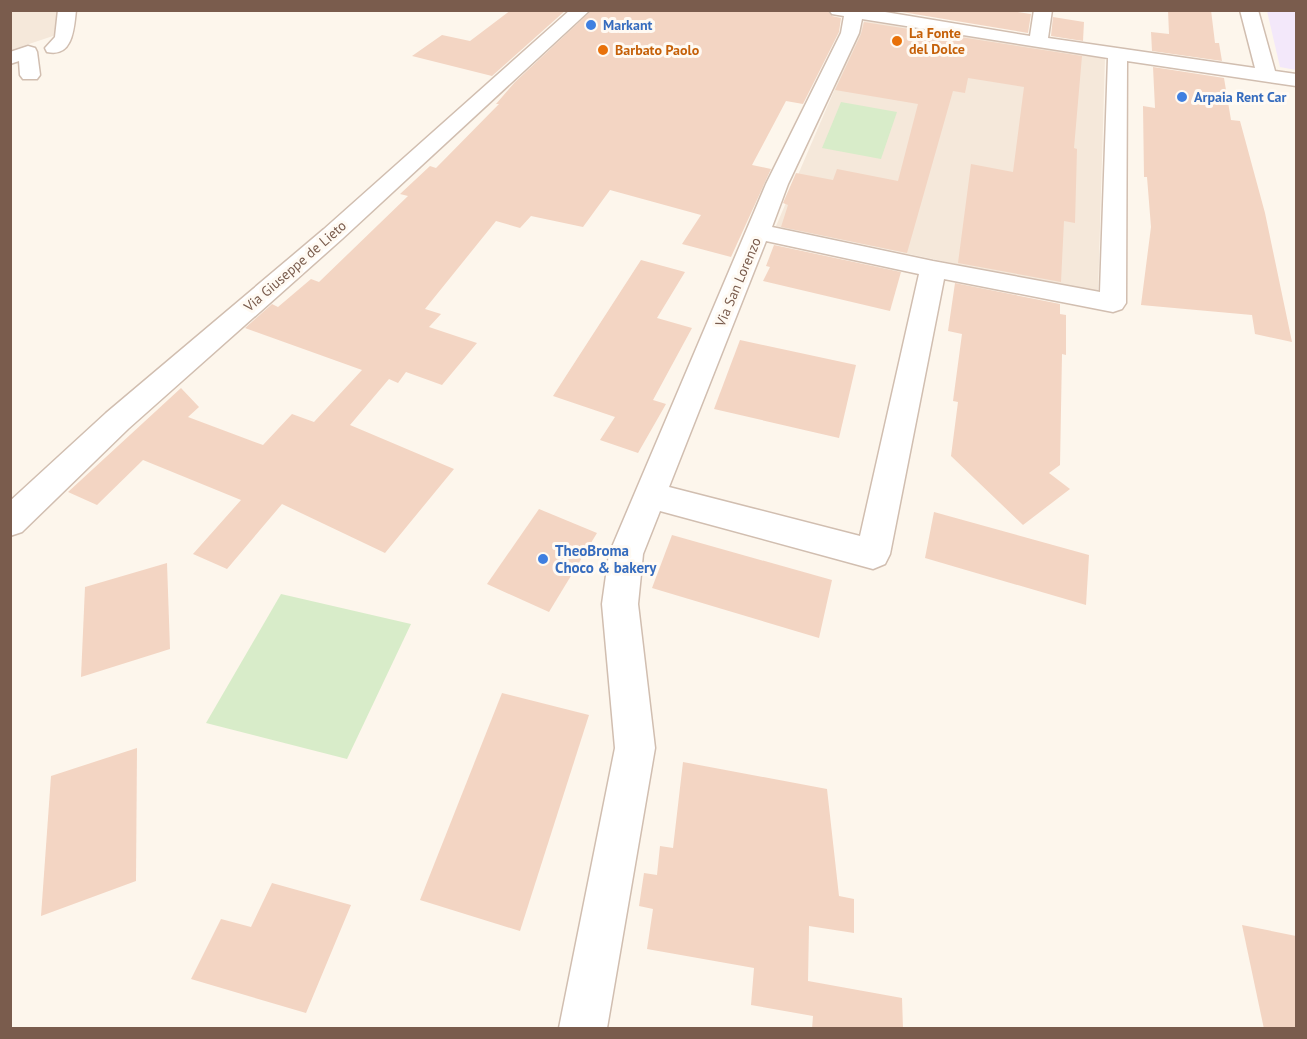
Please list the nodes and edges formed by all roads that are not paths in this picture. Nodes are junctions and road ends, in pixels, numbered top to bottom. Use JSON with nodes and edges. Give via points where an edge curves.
{"nodes":[{"id":1,"x":67,"y":10,"type":"edge"},
{"id":2,"x":581,"y":10,"type":"edge"},
{"id":3,"x":1043,"y":10,"type":"edge"},
{"id":4,"x":1249,"y":10,"type":"edge"},
{"id":5,"x":846,"y":12,"type":"edge"},
{"id":6,"x":1038,"y":43,"type":"junction"},
{"id":7,"x":54,"y":48,"type":"dead end"},
{"id":8,"x":1118,"y":54,"type":"junction"},
{"id":9,"x":10,"y":58,"type":"edge"},
{"id":10,"x":30,"y":75,"type":"dead end"},
{"id":11,"x":1267,"y":76,"type":"junction"},
{"id":12,"x":1296,"y":80,"type":"edge"},
{"id":13,"x":759,"y":232,"type":"junction"},
{"id":14,"x":933,"y":269,"type":"junction"},
{"id":15,"x":649,"y":495,"type":"junction"},
{"id":16,"x":10,"y":522,"type":"edge"},
{"id":17,"x":583,"y":1029,"type":"edge"}],
"edges":[{"from":1,"to":7,"type":"street","via":[[64,39]]},
{"from":2,"to":16,"type":"street","name":"Via Giuseppe de Lieto","via":[[117,422]]},
{"from":3,"to":6,"type":"street"},
{"from":4,"to":11,"type":"street"},
{"from":5,"to":6,"type":"street"},
{"from":5,"to":13,"type":"street","name":"Via San Lorenzo","via":[[850,33],[777,184]]},
{"from":6,"to":8,"type":"street"},
{"from":8,"to":11,"type":"street"},
{"from":8,"to":14,"type":"street","via":[[1113,303]]},
{"from":9,"to":10,"type":"street","via":[[28,52]]},
{"from":11,"to":12,"type":"street"},
{"from":13,"to":14,"type":"street"},
{"from":13,"to":15,"type":"street","name":"Via San Lorenzo"},
{"from":14,"to":15,"type":"street","via":[[873,554]]},
{"from":15,"to":17,"type":"street","name":"Via San Lorenzo","via":[[626,554],[620,604],[635,748]]}]}
